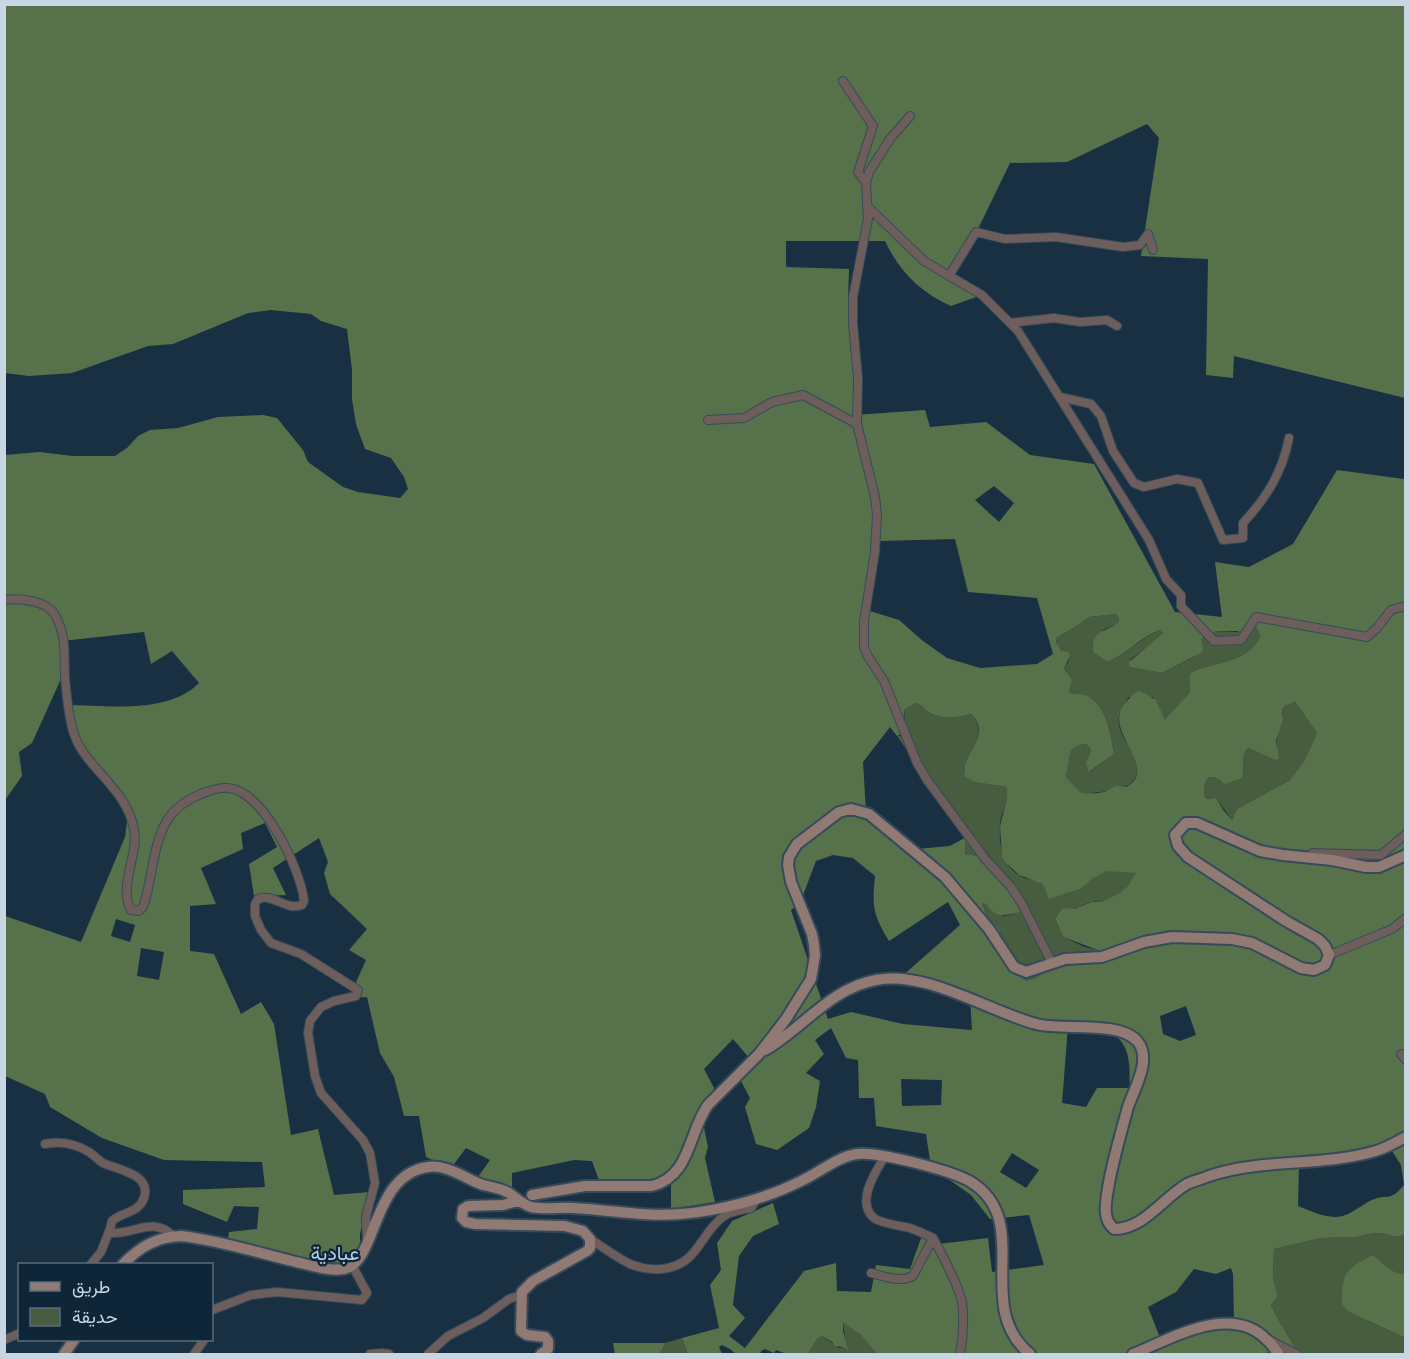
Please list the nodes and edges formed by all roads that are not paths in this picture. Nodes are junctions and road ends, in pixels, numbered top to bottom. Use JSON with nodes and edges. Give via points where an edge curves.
{"nodes":[{"id":1,"x":843,"y":81,"type":"dead end"},
{"id":2,"x":910,"y":116,"type":"dead end"},
{"id":3,"x":866,"y":183,"type":"junction"},
{"id":4,"x":867,"y":206,"type":"junction"},
{"id":5,"x":1153,"y":250,"type":"dead end"},
{"id":6,"x":949,"y":276,"type":"junction"},
{"id":7,"x":1010,"y":323,"type":"junction"},
{"id":8,"x":1118,"y":326,"type":"dead end"},
{"id":9,"x":1060,"y":397,"type":"junction"},
{"id":10,"x":708,"y":420,"type":"dead end"},
{"id":11,"x":857,"y":424,"type":"junction"},
{"id":12,"x":1288,"y":438,"type":"dead end"},
{"id":13,"x":4,"y":600,"type":"edge"},
{"id":14,"x":1406,"y":606,"type":"edge"},
{"id":15,"x":1406,"y":834,"type":"edge"},
{"id":16,"x":1406,"y":855,"type":"edge"},
{"id":17,"x":1309,"y":858,"type":"junction"},
{"id":18,"x":1406,"y":918,"type":"edge"},
{"id":19,"x":1329,"y":955,"type":"junction"},
{"id":20,"x":1052,"y":963,"type":"junction"},
{"id":21,"x":759,"y":1054,"type":"junction"},
{"id":22,"x":1406,"y":1137,"type":"edge"},
{"id":23,"x":45,"y":1144,"type":"dead end"},
{"id":24,"x":885,"y":1156,"type":"junction"},
{"id":25,"x":532,"y":1195,"type":"junction"},
{"id":26,"x":516,"y":1198,"type":"junction"},
{"id":27,"x":757,"y":1199,"type":"junction"},
{"id":28,"x":570,"y":1208,"type":"junction"},
{"id":29,"x":110,"y":1229,"type":"junction"},
{"id":30,"x":173,"y":1236,"type":"junction"},
{"id":31,"x":933,"y":1238,"type":"junction"},
{"id":32,"x":590,"y":1239,"type":"junction"},
{"id":33,"x":367,"y":1242,"type":"junction"},
{"id":34,"x":92,"y":1263,"type":"edge"},
{"id":35,"x":124,"y":1263,"type":"edge"},
{"id":36,"x":352,"y":1265,"type":"junction"},
{"id":37,"x":871,"y":1273,"type":"dead end"},
{"id":38,"x":520,"y":1295,"type":"junction"},
{"id":39,"x":213,"y":1310,"type":"edge"},
{"id":40,"x":18,"y":1334,"type":"edge"},
{"id":41,"x":1267,"y":1339,"type":"junction"},
{"id":42,"x":4,"y":1340,"type":"edge"},
{"id":43,"x":73,"y":1341,"type":"edge"},
{"id":44,"x":203,"y":1341,"type":"edge"},
{"id":45,"x":64,"y":1354,"type":"edge"},
{"id":46,"x":194,"y":1354,"type":"edge"},
{"id":47,"x":370,"y":1354,"type":"edge"},
{"id":48,"x":389,"y":1354,"type":"edge"},
{"id":49,"x":428,"y":1354,"type":"edge"},
{"id":50,"x":541,"y":1354,"type":"edge"},
{"id":51,"x":960,"y":1354,"type":"edge"},
{"id":52,"x":1030,"y":1354,"type":"edge"},
{"id":53,"x":1133,"y":1354,"type":"edge"},
{"id":54,"x":1279,"y":1354,"type":"edge"},
{"id":55,"x":1297,"y":1354,"type":"edge"}],
"edges":[{"from":1,"to":3,"type":"street","via":[[873,126],[858,172]]},
{"from":2,"to":3,"type":"street","via":[[890,139]]},
{"from":3,"to":4,"type":"street"},
{"from":4,"to":6,"type":"street","via":[[924,261]]},
{"from":4,"to":11,"type":"street","via":[[853,297]]},
{"from":5,"to":6,"type":"street","via":[[1148,234],[1140,245],[1123,247],[1056,237],[1005,239],[976,232]]},
{"from":6,"to":7,"type":"street","via":[[982,295]]},
{"from":7,"to":8,"type":"street","via":[[1054,318],[1080,322],[1107,320]]},
{"from":7,"to":9,"type":"street"},
{"from":9,"to":12,"type":"street","via":[[1091,404],[1101,416],[1113,451],[1134,483],[1144,487],[1177,479],[1198,483],[1222,540],[1243,538],[1243,523],[1264,500],[1285,460]]},
{"from":9,"to":14,"type":"street","via":[[1149,540],[1166,579],[1181,595],[1181,606],[1214,641],[1241,640],[1256,617],[1367,637],[1391,610]]},
{"from":10,"to":11,"type":"street","via":[[744,418],[772,402],[803,395]]},
{"from":11,"to":20,"type":"street","via":[[877,515],[863,635],[867,655],[884,681],[927,780],[1011,887]]},
{"from":13,"to":33,"type":"street","via":[[40,603],[59,625],[65,643],[65,678],[74,735],[122,799],[134,827],[136,842],[127,891],[131,910],[143,907],[167,820],[196,796],[229,788],[247,795],[278,833],[304,901],[292,907],[268,897],[258,899],[254,911],[261,930],[271,943],[301,954],[358,990],[356,996],[321,1007],[309,1021],[308,1033],[321,1093],[370,1153],[375,1183],[366,1216]]},
{"from":15,"to":17,"type":"street","via":[[1381,855],[1312,853]]},
{"from":16,"to":17,"type":"street","via":[[1379,867]]},
{"from":17,"to":19,"type":"street","via":[[1260,851],[1197,822],[1186,823],[1175,835],[1178,846],[1188,857],[1318,939]]},
{"from":18,"to":19,"type":"street","via":[[1392,929]]},
{"from":19,"to":20,"type":"street","via":[[1325,965],[1314,970],[1301,968],[1252,943],[1172,937],[1102,957]]},
{"from":20,"to":21,"type":"street","via":[[1026,972],[1014,967],[989,929],[945,877],[869,814],[851,809],[839,812],[797,844],[789,857],[788,874],[814,945],[814,968],[806,990]]},
{"from":21,"to":22,"type":"street","via":[[839,994],[890,977],[906,978],[964,996],[1036,1024],[1124,1033],[1138,1042],[1143,1055],[1105,1212],[1114,1229],[1124,1229],[1143,1219],[1188,1184],[1211,1175],[1246,1166],[1377,1151]]},
{"from":21,"to":25,"type":"street","via":[[708,1105],[682,1166],[669,1180],[652,1186],[585,1186]]},
{"from":23,"to":29,"type":"street","via":[[74,1144],[105,1164],[138,1178],[144,1185],[141,1204],[112,1221]]},
{"from":24,"to":27,"type":"street","via":[[847,1156],[796,1184]]},
{"from":24,"to":31,"type":"street","via":[[870,1183],[868,1211],[874,1219]]},
{"from":24,"to":52,"type":"street","via":[[967,1179],[991,1200],[1002,1230],[1005,1316],[1012,1334]]},
{"from":25,"to":26,"type":"street"},
{"from":25,"to":28,"type":"street"},
{"from":26,"to":28,"type":"street","via":[[535,1208]]},
{"from":26,"to":32,"type":"street","via":[[495,1206],[468,1206],[463,1209],[462,1218],[475,1224],[565,1226],[583,1231]]},
{"from":26,"to":33,"type":"street","via":[[444,1168],[418,1169],[392,1189]]},
{"from":27,"to":28,"type":"street","via":[[676,1214]]},
{"from":27,"to":32,"type":"street","via":[[751,1208],[720,1220],[685,1262],[673,1268],[643,1268]]},
{"from":29,"to":30,"type":"street","via":[[122,1234],[133,1229],[162,1227]]},
{"from":29,"to":34,"type":"street"},
{"from":30,"to":35,"type":"street","via":[[147,1244]]},
{"from":30,"to":36,"type":"street","via":[[310,1265],[338,1269]]},
{"from":31,"to":37,"type":"street","via":[[913,1276],[901,1280]]},
{"from":31,"to":51,"type":"street","via":[[962,1301]]},
{"from":32,"to":38,"type":"street","via":[[587,1251],[533,1281]]},
{"from":33,"to":36,"type":"street","via":[[362,1256]]},
{"from":36,"to":39,"type":"street","via":[[367,1293],[362,1300],[277,1292],[251,1295]]},
{"from":38,"to":49,"type":"street","via":[[448,1336]]},
{"from":38,"to":50,"type":"street","via":[[522,1331],[548,1341],[549,1349]]},
{"from":40,"to":42,"type":"street"},
{"from":41,"to":53,"type":"street","via":[[1252,1328],[1216,1323]]},
{"from":41,"to":54,"type":"street"},
{"from":41,"to":55,"type":"street"},
{"from":43,"to":45,"type":"street"},
{"from":44,"to":46,"type":"street"},
{"from":47,"to":48,"type":"street"}]}
